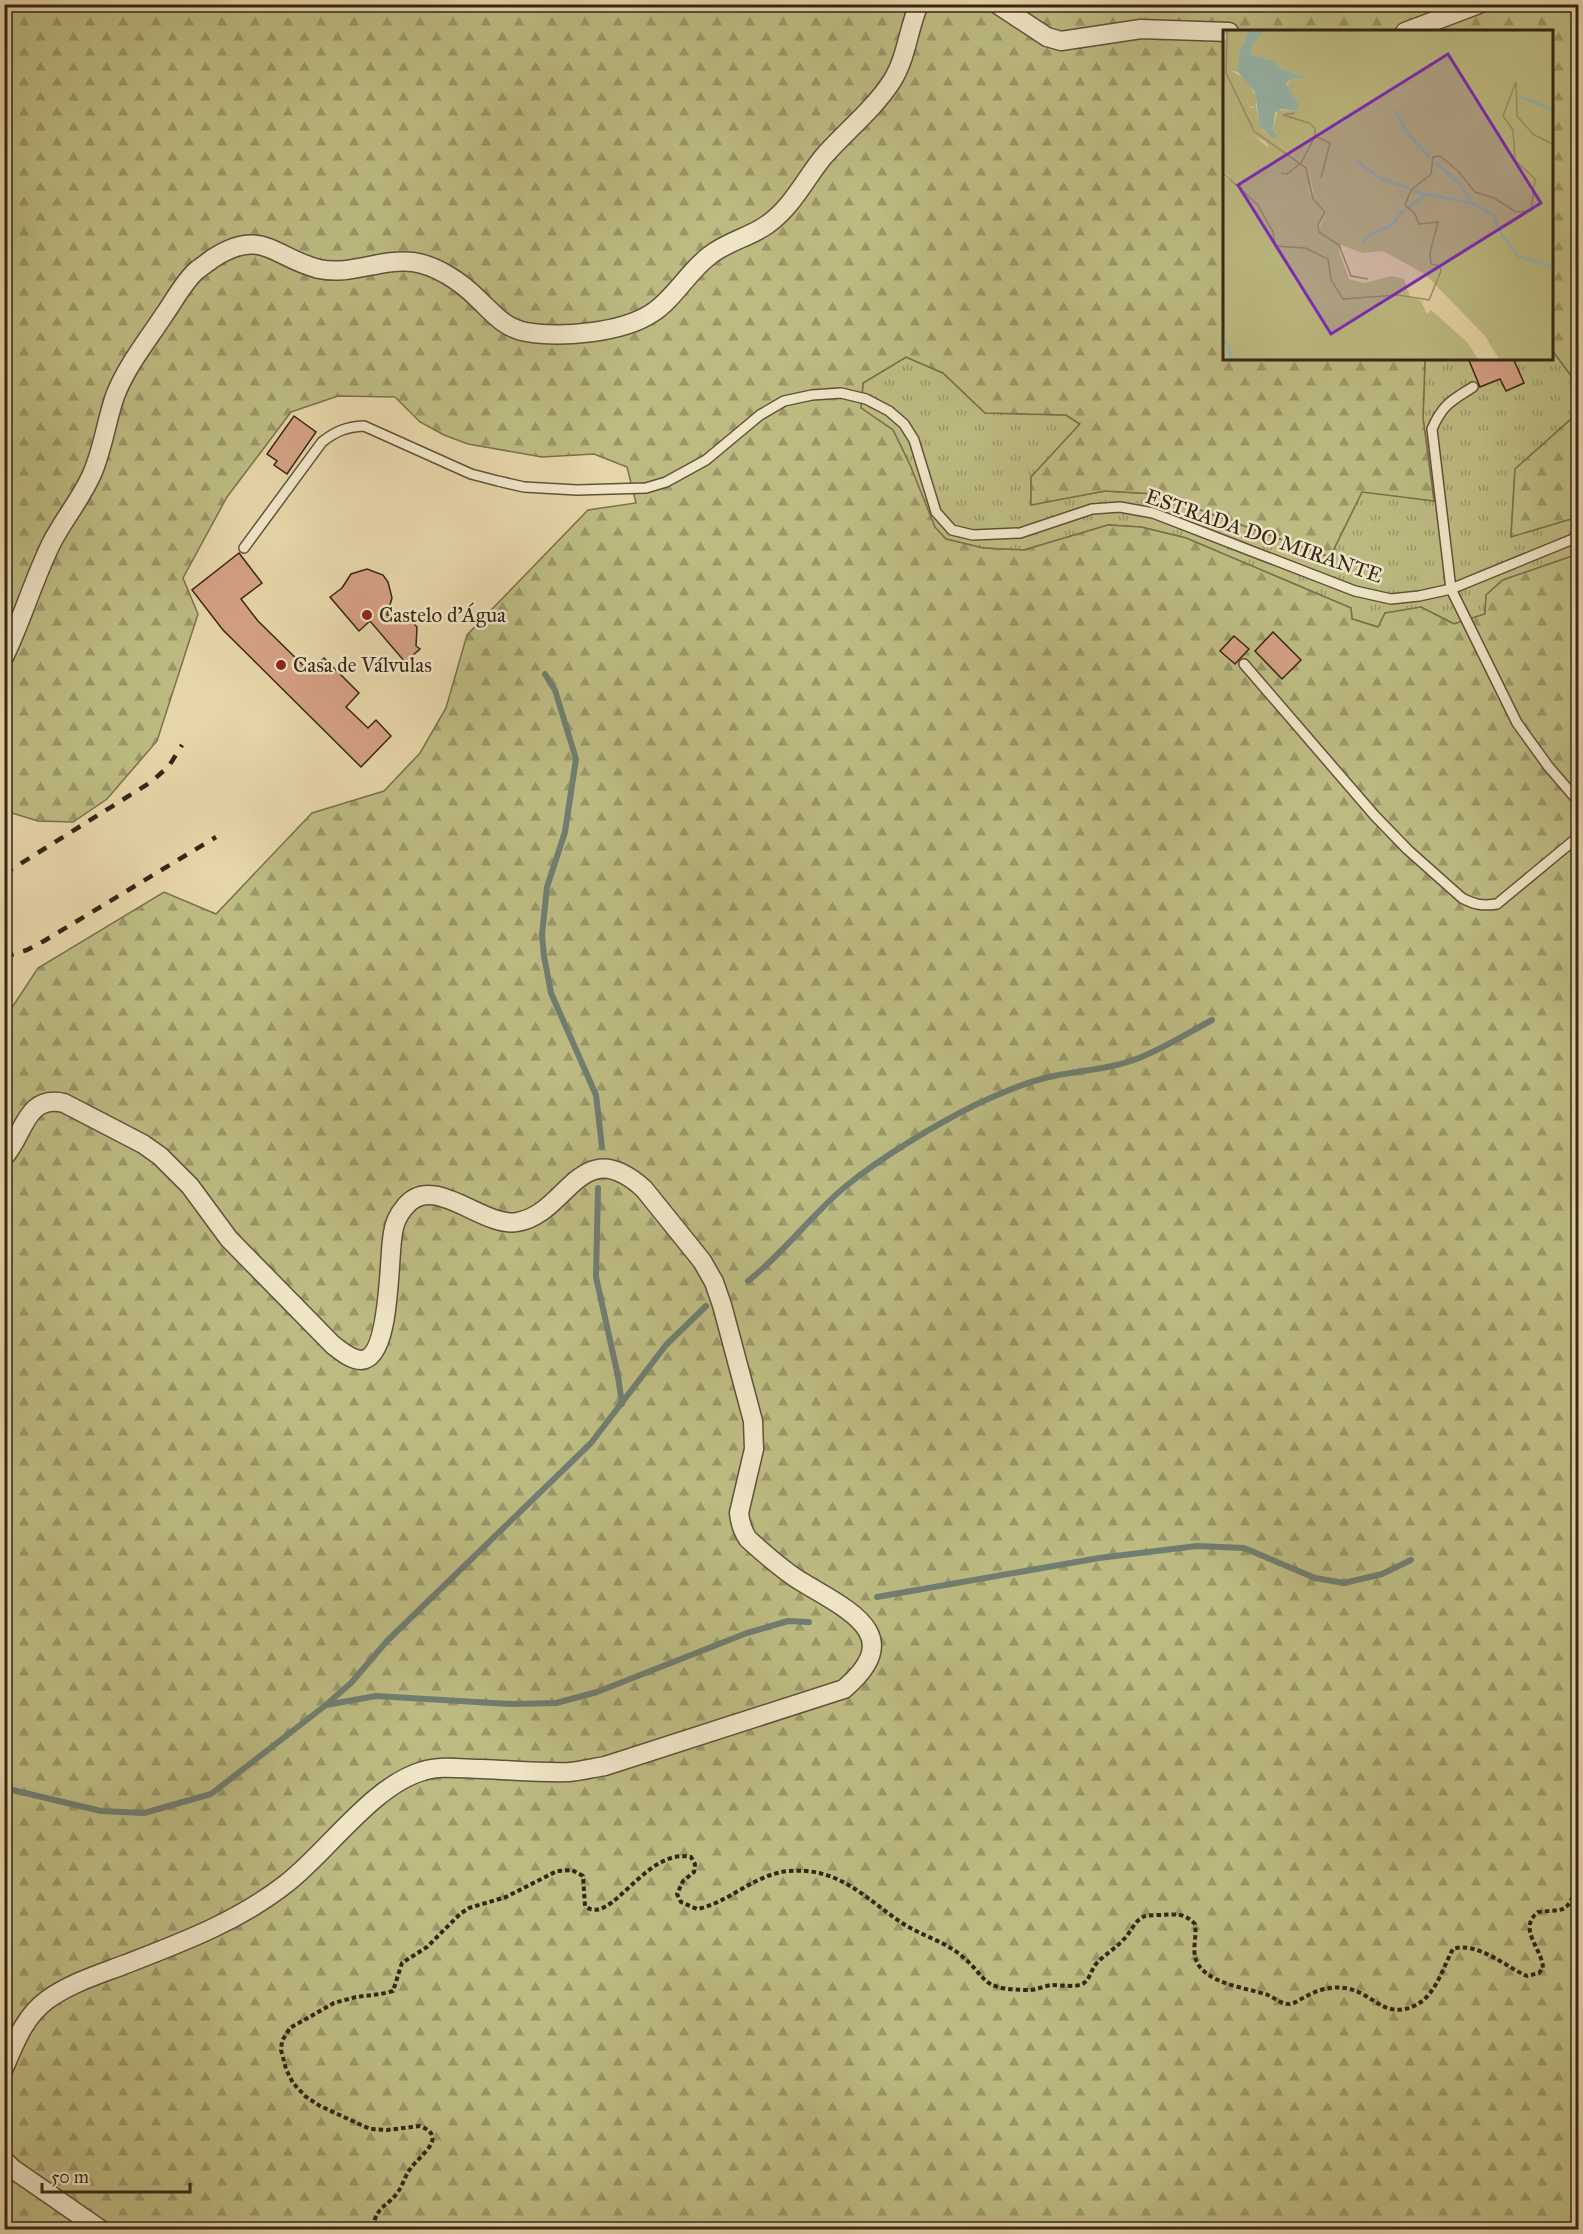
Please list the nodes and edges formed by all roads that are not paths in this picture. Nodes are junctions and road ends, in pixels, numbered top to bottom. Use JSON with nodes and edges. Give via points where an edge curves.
{"nodes":[{"id":1,"x":919,"y":4,"type":"edge"},
{"id":2,"x":997,"y":4,"type":"edge"},
{"id":3,"x":1479,"y":4,"type":"edge"},
{"id":4,"x":1410,"y":30,"type":"edge"},
{"id":5,"x":1223,"y":32,"type":"edge"},
{"id":6,"x":1473,"y":387,"type":"dead end"},
{"id":7,"x":1578,"y":537,"type":"edge"},
{"id":8,"x":244,"y":548,"type":"dead end"},
{"id":9,"x":1451,"y":589,"type":"junction"},
{"id":10,"x":4,"y":657,"type":"edge"},
{"id":11,"x":1244,"y":664,"type":"dead end"},
{"id":12,"x":1578,"y":801,"type":"edge"},
{"id":13,"x":1578,"y":837,"type":"edge"},
{"id":14,"x":4,"y":1157,"type":"edge"},
{"id":15,"x":4,"y":2068,"type":"edge"},
{"id":16,"x":4,"y":2160,"type":"edge"},
{"id":17,"x":101,"y":2229,"type":"edge"}],
"edges":[{"from":1,"to":10,"type":"street","via":[[905,54],[893,79],[821,160],[781,213],[765,226],[711,254],[653,313],[631,323],[582,333],[528,332],[510,327],[462,285],[414,262],[327,271],[255,244],[238,246],[215,257],[195,272],[121,383],[85,489],[51,544]]},
{"from":2,"to":5,"type":"street","via":[[1047,37],[1061,41],[1141,29]]},
{"from":3,"to":4,"type":"street"},
{"from":6,"to":9,"type":"lane","via":[[1440,411],[1432,429]]},
{"from":7,"to":9,"type":"lane","name":"ESTRADA DO MIRANTE"},
{"from":8,"to":9,"type":"lane","name":"ESTRADA DO MIRANTE","via":[[322,442],[348,427],[364,426],[471,474],[515,485],[577,490],[646,488],[666,482],[706,460],[760,415],[784,401],[841,393],[866,399],[904,424],[914,440],[936,512],[952,530],[962,534],[1020,533],[1092,509],[1120,507],[1180,522],[1355,591],[1390,599]]},
{"from":9,"to":12,"type":"lane","via":[[1517,723]]},
{"from":11,"to":13,"type":"lane","via":[[1375,816],[1462,898],[1483,906],[1497,904]]},
{"from":14,"to":15,"type":"street","via":[[12,1149],[26,1117],[46,1102],[55,1101],[143,1144],[190,1186],[229,1239],[333,1345],[349,1357],[362,1360],[372,1356],[381,1339],[393,1233],[405,1206],[418,1197],[430,1195],[504,1223],[518,1222],[531,1217],[591,1170],[609,1168],[627,1175],[644,1189],[702,1261],[722,1305],[753,1421],[754,1449],[739,1513],[743,1532],[788,1572],[861,1620],[872,1643],[868,1663],[844,1689],[604,1766],[570,1772],[446,1768],[424,1770],[401,1780],[289,1881],[236,1918],[46,2000],[19,2033]]},
{"from":16,"to":17,"type":"street"}]}
